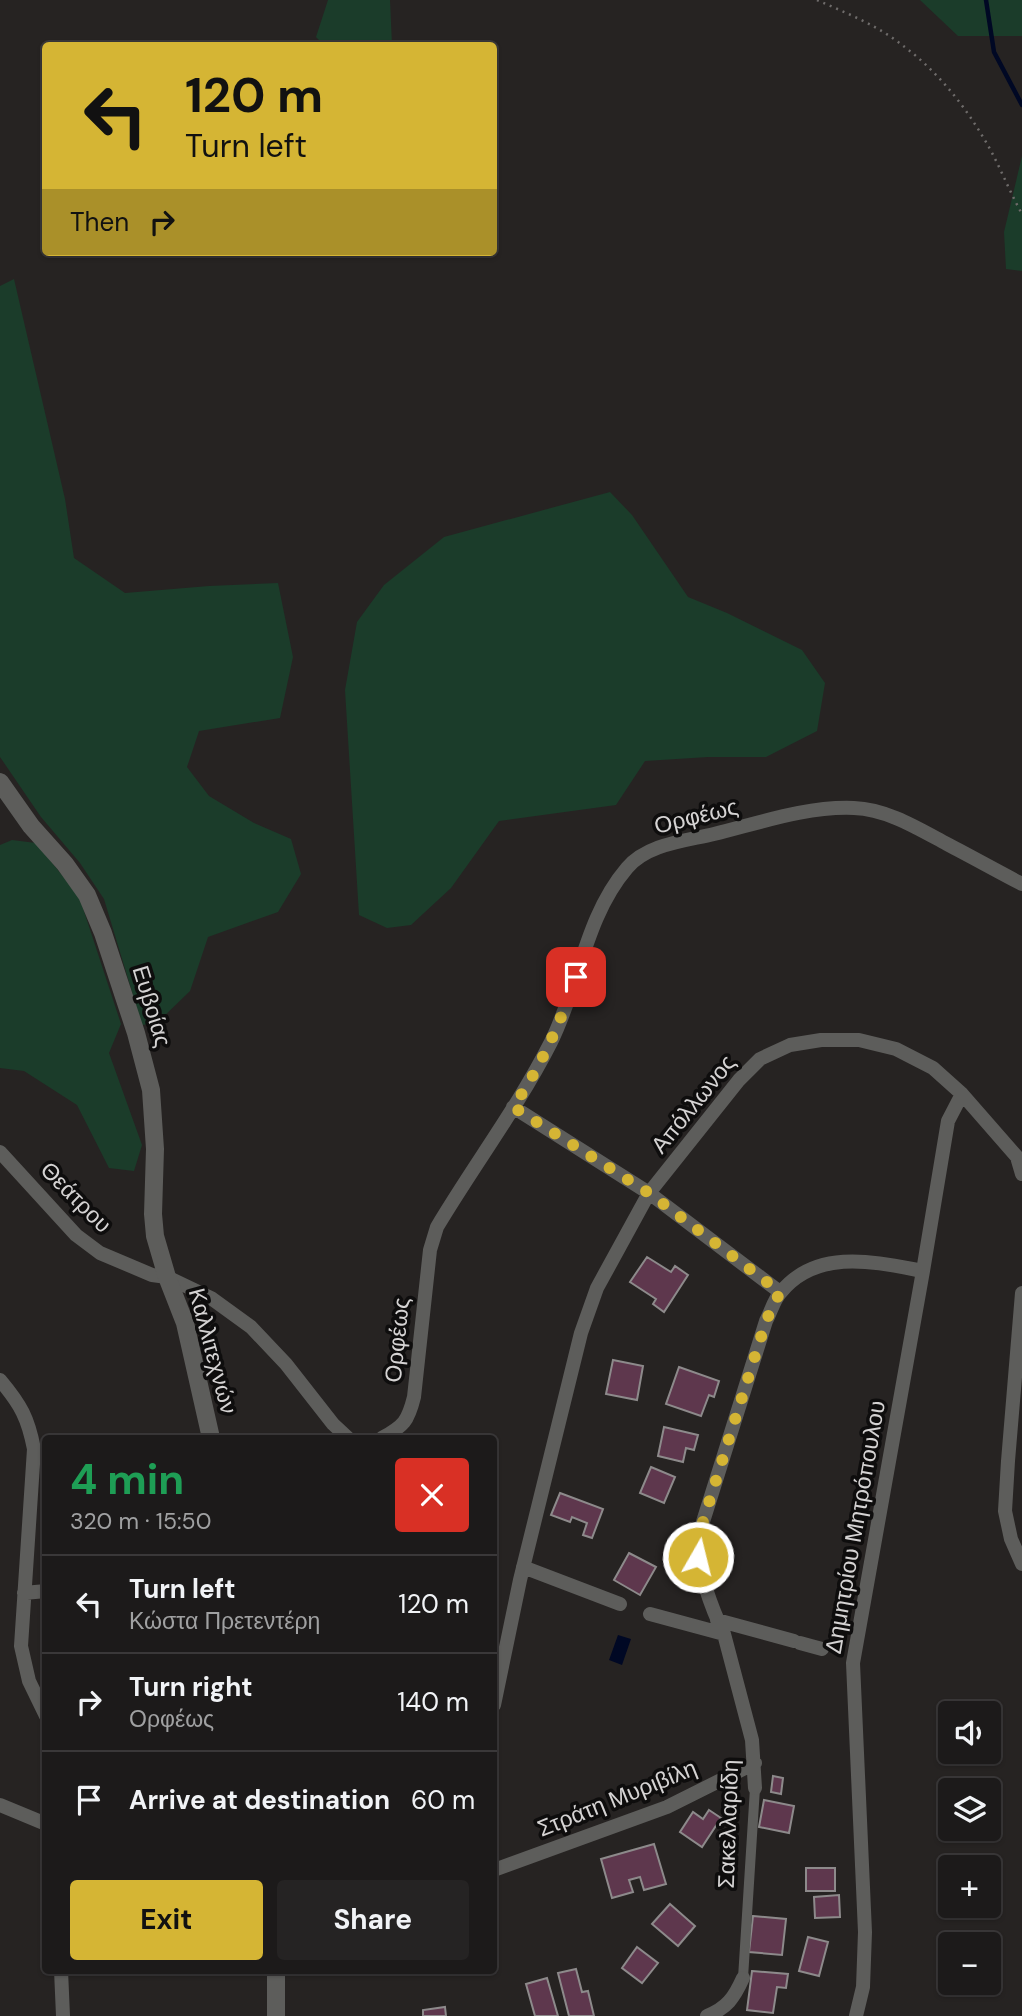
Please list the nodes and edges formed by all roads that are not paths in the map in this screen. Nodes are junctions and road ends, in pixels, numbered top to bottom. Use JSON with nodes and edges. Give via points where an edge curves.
{"nodes":[{"id":1,"x":0,"y":782,"type":"edge"},
{"id":2,"x":1022,"y":884,"type":"edge"},
{"id":3,"x":962,"y":1094,"type":"junction"},
{"id":4,"x":513,"y":1107,"type":"junction"},
{"id":5,"x":0,"y":1152,"type":"edge"},
{"id":6,"x":1022,"y":1174,"type":"edge"},
{"id":7,"x":649,"y":1193,"type":"junction"},
{"id":8,"x":923,"y":1272,"type":"junction"},
{"id":9,"x":167,"y":1277,"type":"junction"},
{"id":10,"x":780,"y":1292,"type":"junction"},
{"id":11,"x":1022,"y":1293,"type":"edge"},
{"id":12,"x":0,"y":1380,"type":"edge"},
{"id":13,"x":210,"y":1435,"type":"edge"},
{"id":14,"x":345,"y":1435,"type":"edge"},
{"id":15,"x":388,"y":1435,"type":"edge"},
{"id":16,"x":1022,"y":1564,"type":"edge"},
{"id":17,"x":523,"y":1567,"type":"junction"},
{"id":18,"x":42,"y":1591,"type":"edge"},
{"id":19,"x":24,"y":1593,"type":"junction"},
{"id":20,"x":620,"y":1605,"type":"dead end"},
{"id":21,"x":650,"y":1614,"type":"dead end"},
{"id":22,"x":717,"y":1620,"type":"junction"},
{"id":23,"x":724,"y":1634,"type":"junction"},
{"id":24,"x":508,"y":1640,"type":"junction"},
{"id":25,"x":822,"y":1649,"type":"dead end"},
{"id":26,"x":497,"y":1656,"type":"edge"},
{"id":27,"x":497,"y":1691,"type":"edge"},
{"id":28,"x":42,"y":1708,"type":"edge"},
{"id":29,"x":755,"y":1763,"type":"junction"},
{"id":30,"x":755,"y":1788,"type":"joint"},
{"id":31,"x":0,"y":1805,"type":"edge"},
{"id":32,"x":42,"y":1822,"type":"edge"},
{"id":33,"x":497,"y":1869,"type":"edge"},
{"id":34,"x":61,"y":1974,"type":"edge"},
{"id":35,"x":276,"y":1974,"type":"edge"},
{"id":36,"x":743,"y":1978,"type":"joint"},
{"id":37,"x":713,"y":2014,"type":"edge"},
{"id":38,"x":63,"y":2016,"type":"edge"},
{"id":39,"x":276,"y":2016,"type":"edge"},
{"id":40,"x":856,"y":2016,"type":"edge"}],
"edges":[{"from":1,"to":9,"type":"street","name":"Ευβοίας","via":[[87,895],[107,945],[151,1090],[154,1225]]},
{"from":2,"to":4,"type":"street","name":"Ορφέως","via":[[910,824],[856,807],[802,812],[643,853],[628,866],[599,912],[551,1043]]},
{"from":3,"to":6,"type":"street","name":"Απόλλωνος","via":[[1017,1157]]},
{"from":3,"to":7,"type":"street","name":"Απόλλωνος","via":[[933,1068],[896,1049],[859,1040],[790,1045],[760,1059],[739,1080]]},
{"from":3,"to":8,"type":"street","name":"Δημητρίου Μητρόπουλου","via":[[948,1121]]},
{"from":4,"to":7,"type":"street"},
{"from":4,"to":15,"type":"street","name":"Ορφέως","via":[[437,1227],[430,1250],[414,1397],[401,1428]]},
{"from":5,"to":9,"type":"street","name":"Θεάτρου","via":[[76,1234],[100,1253]]},
{"from":7,"to":10,"type":"street"},
{"from":7,"to":17,"type":"street","name":"Απόλλωνος","via":[[609,1263],[580,1333]]},
{"from":8,"to":10,"type":"street","via":[[855,1261],[823,1264]]},
{"from":8,"to":40,"type":"street","name":"Δημητρίου Μητρόπουλου","via":[[853,1664],[865,1932],[863,1987]]},
{"from":9,"to":13,"type":"street","name":"Καλλιτεχνών","via":[[185,1323]]},
{"from":9,"to":14,"type":"street","via":[[211,1298],[251,1326]]},
{"from":10,"to":22,"type":"street","name":"Σακελλαρίδη","via":[[766,1321],[696,1544]]},
{"from":11,"to":16,"type":"street","via":[[1005,1511]]},
{"from":12,"to":19,"type":"street","via":[[30,1426],[34,1449]]},
{"from":17,"to":20,"type":"street"},
{"from":17,"to":24,"type":"street","name":"Απόλλωνος"},
{"from":18,"to":19,"type":"street"},
{"from":19,"to":28,"type":"street","via":[[21,1646],[29,1681]]},
{"from":21,"to":23,"type":"street"},
{"from":22,"to":23,"type":"street","name":"Σακελλαρίδη"},
{"from":22,"to":25,"type":"street"},
{"from":23,"to":29,"type":"street","name":"Σακελλαρίδη"},
{"from":24,"to":26,"type":"street"},
{"from":24,"to":27,"type":"street","name":"Απόλλωνος"},
{"from":29,"to":30,"type":"street","name":"Σακελλαρίδη"},
{"from":29,"to":33,"type":"street","name":"Στράτη Μυριβίλη","via":[[667,1807]]},
{"from":30,"to":36,"type":"street","name":"Σακελλαρίδη"},
{"from":31,"to":32,"type":"street"},
{"from":34,"to":38,"type":"street"},
{"from":35,"to":39,"type":"street"},
{"from":36,"to":37,"type":"street","name":"Σακελλαρίδη","via":[[735,1996]]}]}
